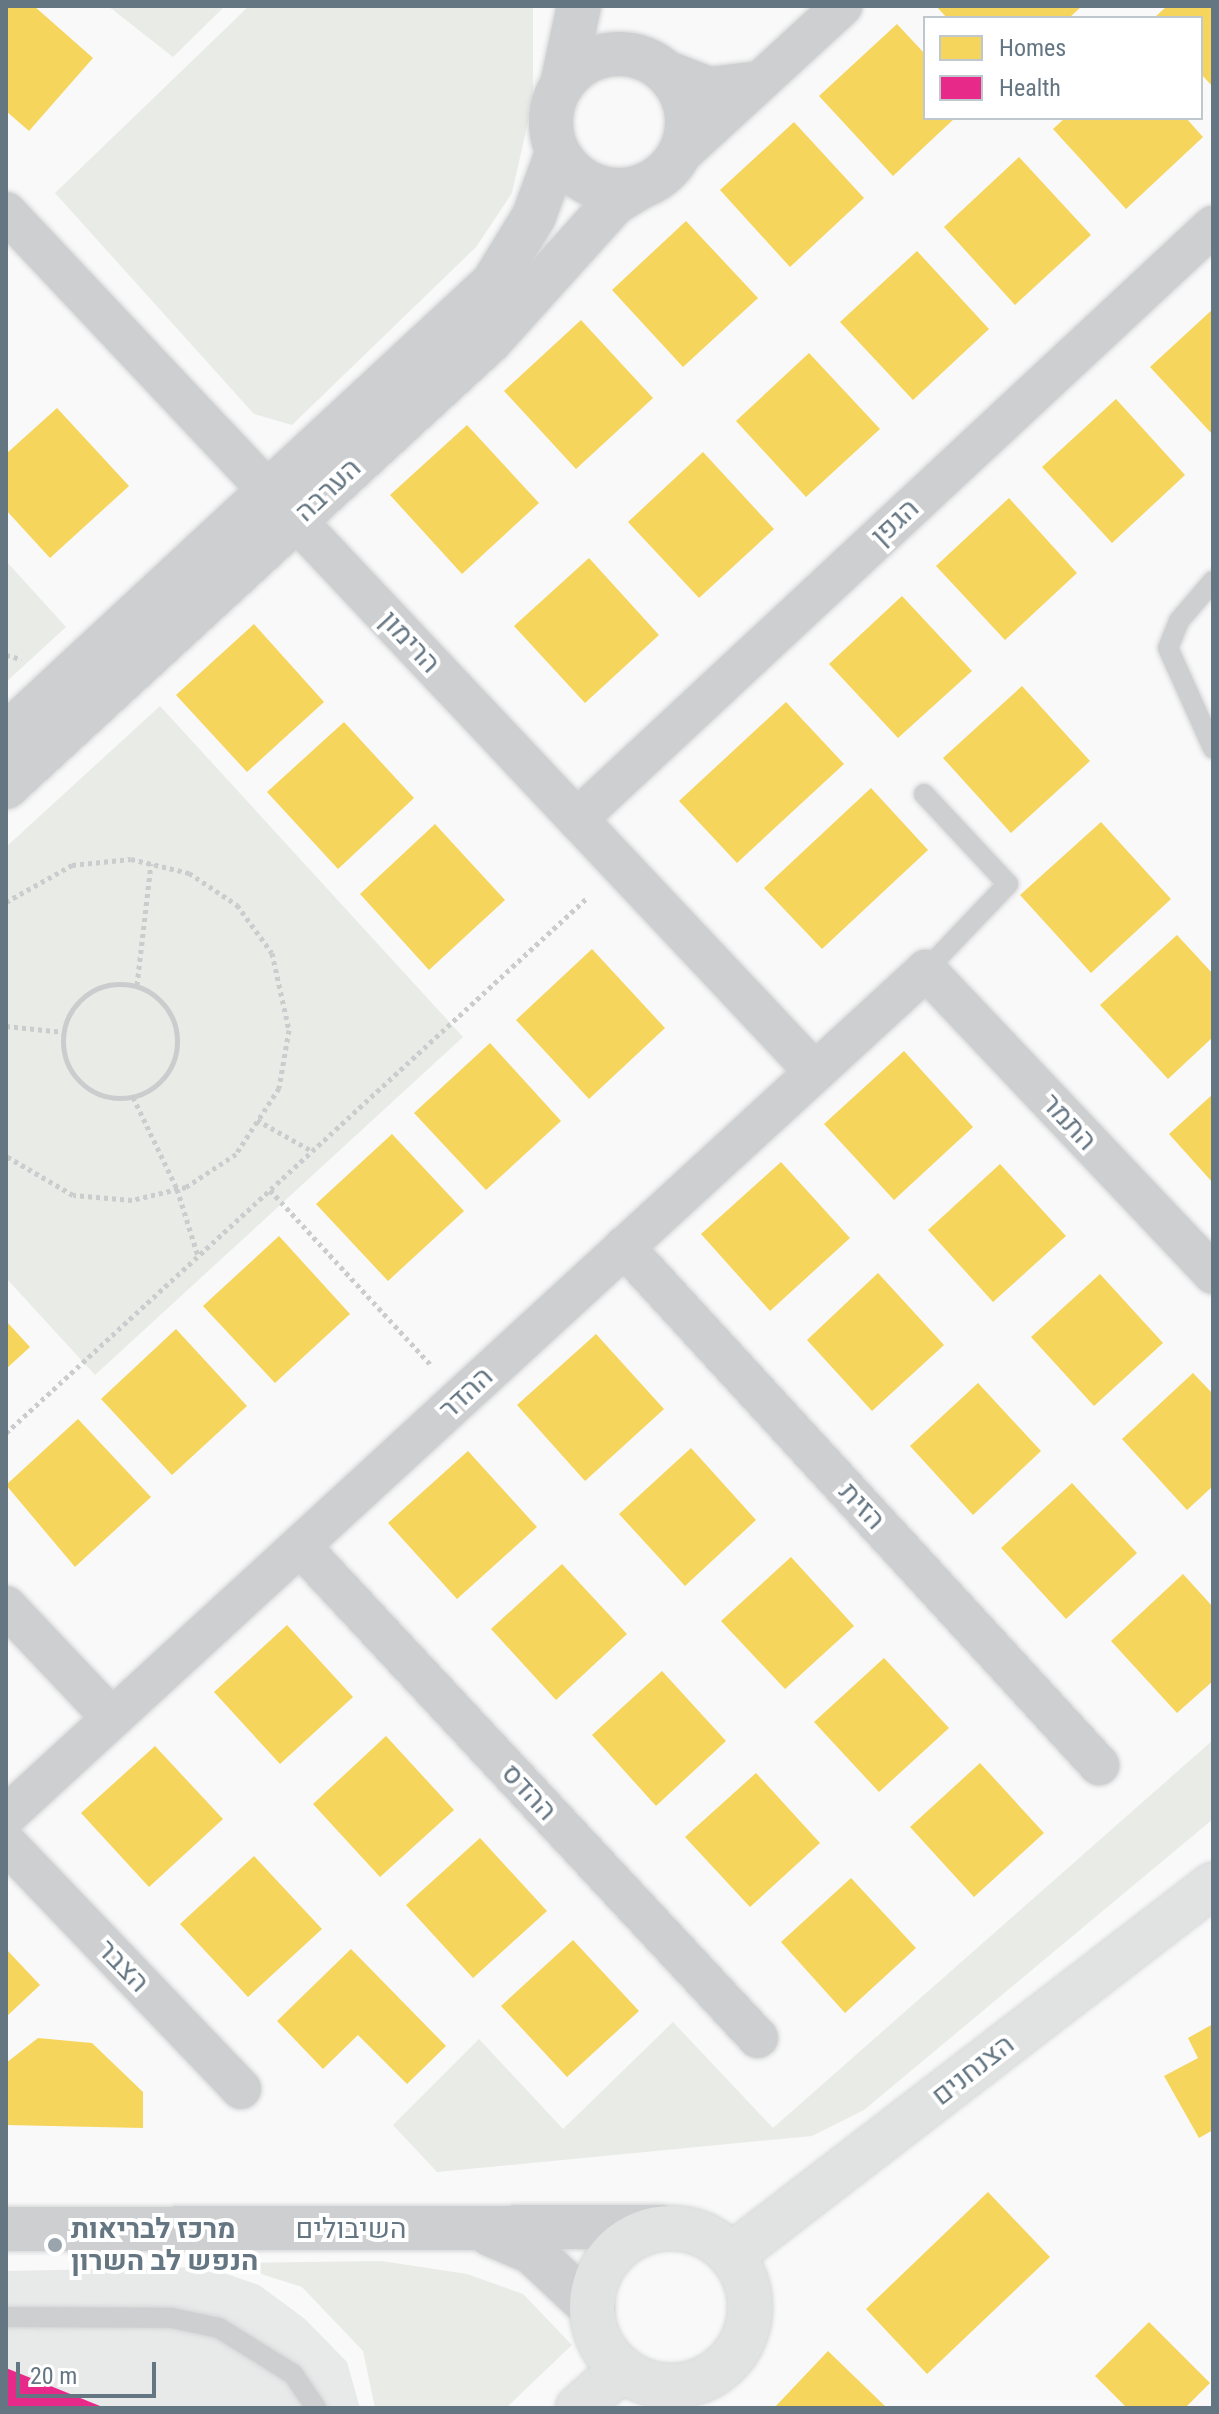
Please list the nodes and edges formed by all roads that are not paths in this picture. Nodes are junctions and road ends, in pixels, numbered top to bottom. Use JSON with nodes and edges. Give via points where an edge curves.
{"nodes":[{"id":1,"x":579,"y":6,"type":"edge"},
{"id":2,"x":599,"y":6,"type":"edge"},
{"id":3,"x":842,"y":6,"type":"edge"},
{"id":4,"x":650,"y":62,"type":"junction"},
{"id":5,"x":760,"y":81,"type":"junction"},
{"id":6,"x":562,"y":85,"type":"junction"},
{"id":7,"x":557,"y":153,"type":"junction"},
{"id":8,"x":678,"y":157,"type":"junction"},
{"id":9,"x":642,"y":186,"type":"junction"},
{"id":10,"x":6,"y":212,"type":"edge"},
{"id":11,"x":1213,"y":226,"type":"edge"},
{"id":12,"x":282,"y":506,"type":"junction"},
{"id":13,"x":1213,"y":581,"type":"edge"},
{"id":14,"x":6,"y":735,"type":"edge"},
{"id":15,"x":1213,"y":748,"type":"edge"},
{"id":16,"x":6,"y":787,"type":"edge"},
{"id":17,"x":924,"y":794,"type":"dead end"},
{"id":18,"x":577,"y":819,"type":"junction"},
{"id":19,"x":926,"y":970,"type":"junction"},
{"id":20,"x":815,"y":1072,"type":"junction"},
{"id":21,"x":624,"y":1247,"type":"junction"},
{"id":22,"x":1213,"y":1274,"type":"edge"},
{"id":23,"x":300,"y":1546,"type":"junction"},
{"id":24,"x":6,"y":1606,"type":"edge"},
{"id":25,"x":112,"y":1718,"type":"junction"},
{"id":26,"x":1099,"y":1765,"type":"dead end"},
{"id":27,"x":6,"y":1816,"type":"edge"},
{"id":28,"x":6,"y":1843,"type":"edge"},
{"id":29,"x":1213,"y":1885,"type":"edge"},
{"id":30,"x":758,"y":2038,"type":"dead end"},
{"id":31,"x":241,"y":2089,"type":"dead end"},
{"id":32,"x":662,"y":2227,"type":"junction"},
{"id":33,"x":6,"y":2229,"type":"edge"},
{"id":34,"x":456,"y":2229,"type":"junction"},
{"id":35,"x":732,"y":2255,"type":"junction"},
{"id":36,"x":593,"y":2309,"type":"junction"},
{"id":37,"x":6,"y":2317,"type":"edge"},
{"id":38,"x":622,"y":2369,"type":"junction"},
{"id":39,"x":316,"y":2408,"type":"edge"},
{"id":40,"x":578,"y":2408,"type":"edge"}],
"edges":[{"from":1,"to":6,"type":"street"},
{"from":2,"to":4,"type":"street"},
{"from":3,"to":5,"type":"street"},
{"from":4,"to":5,"type":"street","via":[[709,87]]},
{"from":4,"to":6,"type":"street","via":[[593,59]]},
{"from":4,"to":8,"type":"street","via":[[687,112]]},
{"from":5,"to":8,"type":"street"},
{"from":6,"to":7,"type":"street","via":[[551,130]]},
{"from":7,"to":9,"type":"street","via":[[592,185]]},
{"from":7,"to":12,"type":"street","name":"הערבה","via":[[534,216],[493,283]]},
{"from":8,"to":9,"type":"street"},
{"from":9,"to":12,"type":"street","name":"הערבה","via":[[614,203],[489,342]]},
{"from":10,"to":12,"type":"street","name":"הרימון"},
{"from":11,"to":18,"type":"street","name":"הגפן"},
{"from":12,"to":14,"type":"street","name":"הערבה"},
{"from":12,"to":16,"type":"street","name":"הערבה"},
{"from":12,"to":18,"type":"street","name":"הרימון"},
{"from":13,"to":15,"type":"lane","via":[[1179,621],[1168,648]]},
{"from":17,"to":19,"type":"lane","via":[[1008,884]]},
{"from":18,"to":20,"type":"street","name":"הרימון"},
{"from":19,"to":20,"type":"street","name":"ההדר"},
{"from":19,"to":22,"type":"street","name":"התמר"},
{"from":20,"to":21,"type":"street","name":"ההדר"},
{"from":21,"to":23,"type":"street","name":"ההדר"},
{"from":21,"to":26,"type":"street","name":"הזית"},
{"from":23,"to":25,"type":"street","name":"ההדר"},
{"from":23,"to":30,"type":"street","name":"ההדס"},
{"from":24,"to":25,"type":"street"},
{"from":25,"to":27,"type":"street","name":"ההדר"},
{"from":28,"to":31,"type":"street","name":"הצבר"},
{"from":29,"to":35,"type":"main road","name":"הצנחנים"},
{"from":32,"to":34,"type":"street","name":"השיבולים"},
{"from":32,"to":35,"type":"main road","via":[[689,2229]]},
{"from":32,"to":36,"type":"main road","via":[[635,2235],[608,2257]]},
{"from":33,"to":34,"type":"street","name":"השיבולים"},
{"from":34,"to":36,"type":"street","name":"השיבולים","via":[[501,2236],[532,2252]]},
{"from":35,"to":38,"type":"main road","via":[[751,2300],[735,2354],[690,2384],[640,2381]]},
{"from":36,"to":38,"type":"main road","via":[[602,2348]]},
{"from":37,"to":39,"type":"lane","via":[[172,2318],[219,2328],[293,2374]]},
{"from":38,"to":40,"type":"main road"}]}
